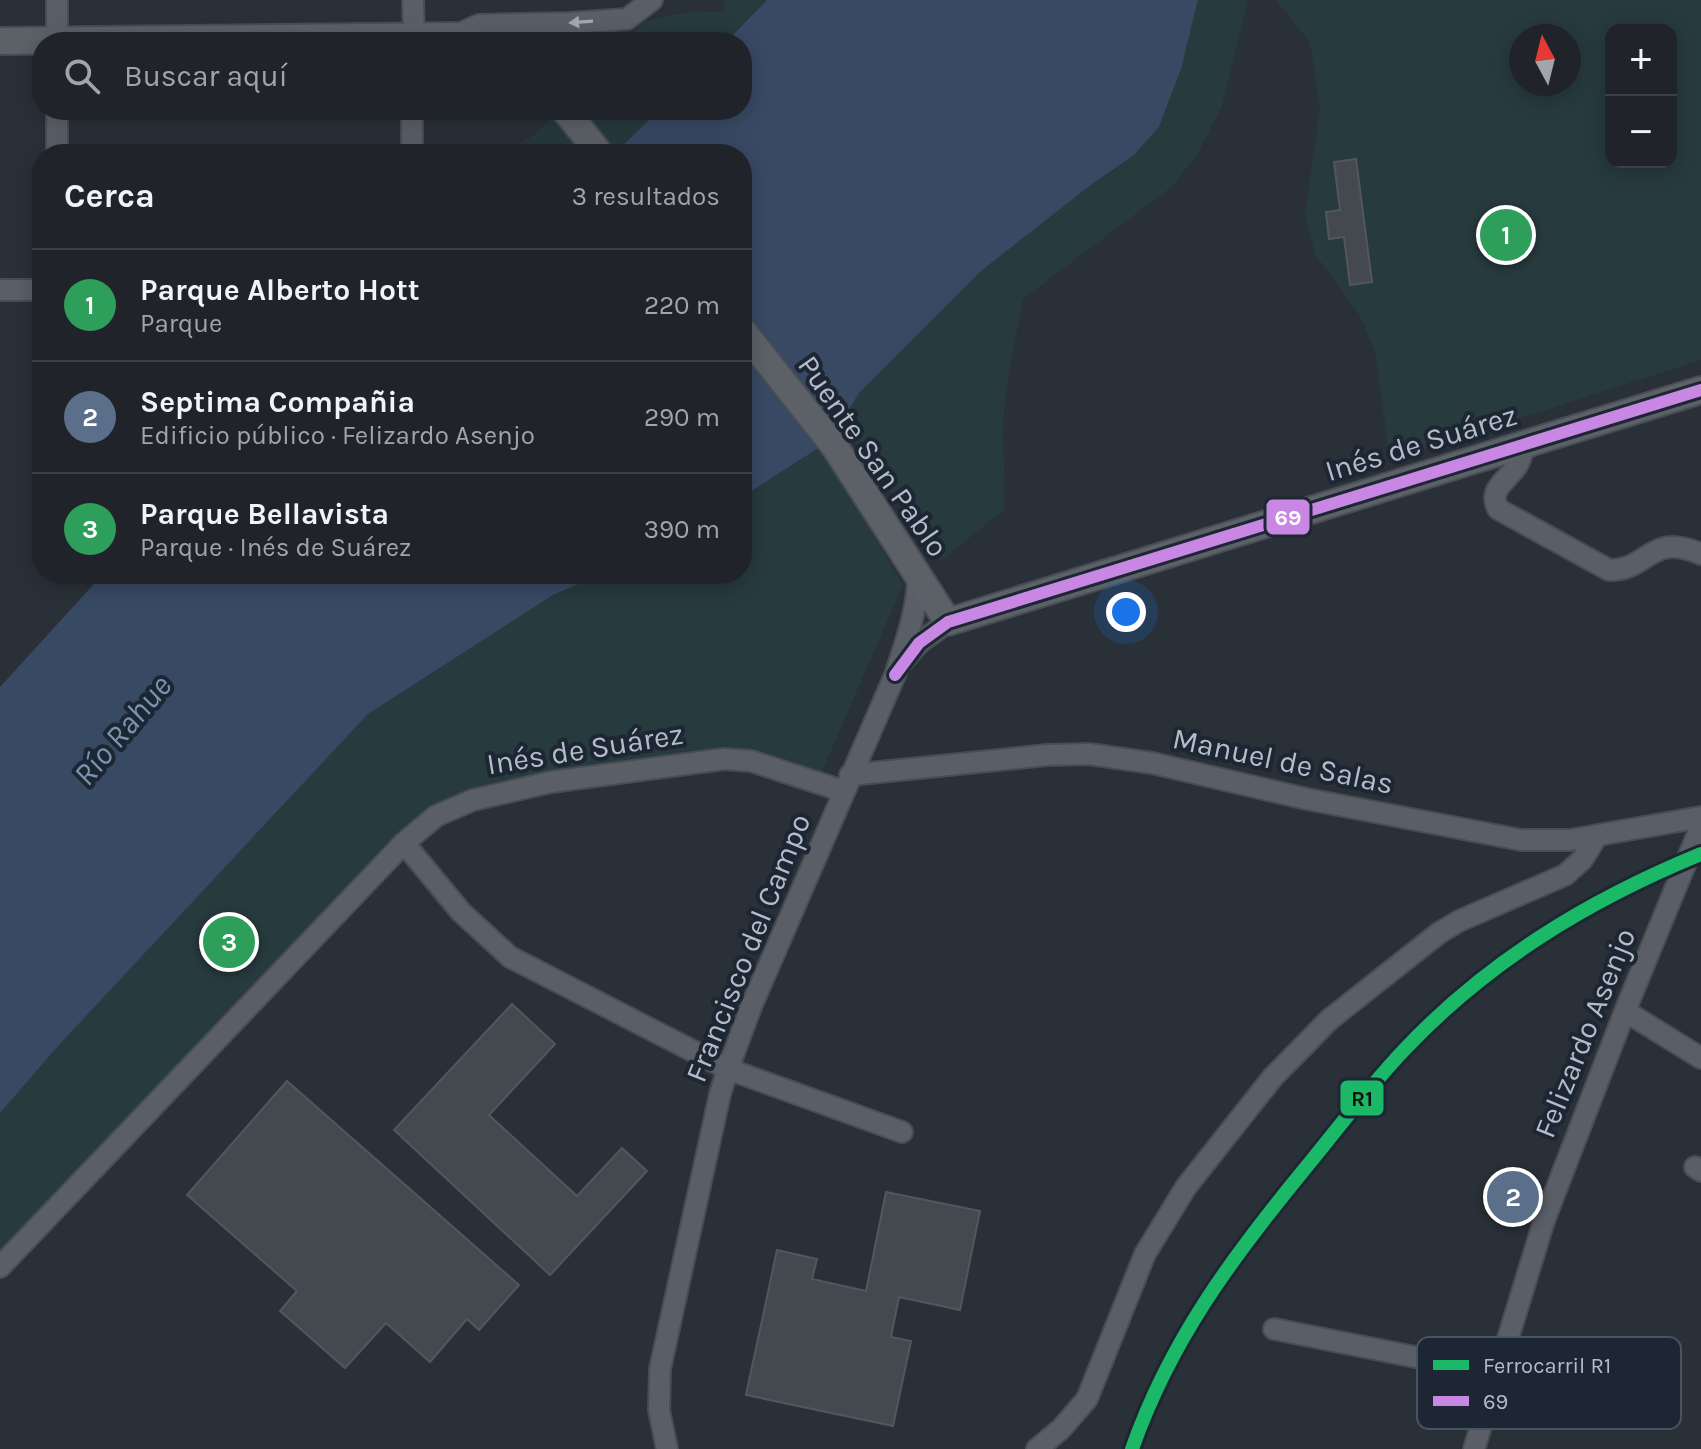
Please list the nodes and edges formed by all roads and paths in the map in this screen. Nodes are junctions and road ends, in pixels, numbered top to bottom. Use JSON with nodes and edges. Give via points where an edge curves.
{"nodes":[{"id":1,"x":57,"y":0,"type":"edge"},
{"id":2,"x":413,"y":0,"type":"edge"},
{"id":3,"x":652,"y":0,"type":"edge"},
{"id":4,"x":57,"y":32,"type":"edge"},
{"id":5,"x":414,"y":32,"type":"edge"},
{"id":6,"x":471,"y":32,"type":"edge"},
{"id":7,"x":0,"y":41,"type":"edge"},
{"id":8,"x":32,"y":41,"type":"edge"},
{"id":9,"x":57,"y":120,"type":"edge"},
{"id":10,"x":412,"y":120,"type":"edge"},
{"id":11,"x":573,"y":120,"type":"edge"},
{"id":12,"x":57,"y":144,"type":"edge"},
{"id":13,"x":412,"y":144,"type":"edge"},
{"id":14,"x":592,"y":144,"type":"edge"},
{"id":15,"x":0,"y":290,"type":"edge"},
{"id":16,"x":32,"y":290,"type":"edge"},
{"id":17,"x":752,"y":343,"type":"edge"},
{"id":18,"x":1701,"y":390,"type":"edge"},
{"id":19,"x":1701,"y":397,"type":"edge"},
{"id":20,"x":1665,"y":401,"type":"junction"},
{"id":21,"x":1525,"y":444,"type":"junction"},
{"id":22,"x":1701,"y":554,"type":"edge"},
{"id":23,"x":918,"y":574,"type":"junction"},
{"id":24,"x":948,"y":622,"type":"junction"},
{"id":25,"x":895,"y":675,"type":"junction"},
{"id":26,"x":847,"y":783,"type":"junction"},
{"id":27,"x":1701,"y":817,"type":"edge"},
{"id":28,"x":1701,"y":826,"type":"edge"},
{"id":29,"x":1597,"y":836,"type":"junction"},
{"id":30,"x":404,"y":843,"type":"junction"},
{"id":31,"x":1625,"y":1011,"type":"junction"},
{"id":32,"x":1701,"y":1058,"type":"edge"},
{"id":33,"x":728,"y":1069,"type":"junction"},
{"id":34,"x":902,"y":1132,"type":"dead end"},
{"id":35,"x":0,"y":1267,"type":"edge"},
{"id":36,"x":1274,"y":1329,"type":"dead end"},
{"id":37,"x":1507,"y":1337,"type":"edge"},
{"id":38,"x":1417,"y":1357,"type":"edge"},
{"id":39,"x":1480,"y":1429,"type":"edge"},
{"id":40,"x":667,"y":1449,"type":"edge"},
{"id":41,"x":1037,"y":1449,"type":"edge"},
{"id":42,"x":1474,"y":1449,"type":"edge"}],
"edges":[{"from":1,"to":4,"type":"street"},
{"from":2,"to":5,"type":"street"},
{"from":3,"to":6,"type":"street","one_way":true,"via":[[627,19],[479,25]]},
{"from":7,"to":8,"type":"main road"},
{"from":9,"to":12,"type":"street"},
{"from":10,"to":13,"type":"street"},
{"from":11,"to":14,"type":"main road"},
{"from":15,"to":16,"type":"street"},
{"from":17,"to":23,"type":"main road","name":"Puente San Pablo","via":[[835,447]]},
{"from":18,"to":20,"type":"main road","name":"Inés de Suárez"},
{"from":19,"to":20,"type":"main road","name":"Inés de Suárez"},
{"from":20,"to":21,"type":"main road","name":"Inés de Suárez"},
{"from":21,"to":22,"type":"street","via":[[1520,461],[1496,490],[1498,509],[1609,570],[1622,569],[1665,546]]},
{"from":21,"to":24,"type":"main road","name":"Inés de Suárez"},
{"from":23,"to":24,"type":"main road","name":"Puente San Pablo"},
{"from":23,"to":25,"type":"street","name":"Francisco del Campo","via":[[913,623]]},
{"from":24,"to":25,"type":"street","name":"Inés de Suárez","via":[[919,643]]},
{"from":25,"to":26,"type":"street","name":"Francisco del Campo"},
{"from":26,"to":29,"type":"street","name":"Manuel de Salas","via":[[1047,755],[1089,754],[1507,838],[1554,842]]},
{"from":26,"to":30,"type":"street","name":"Inés de Suárez","via":[[724,759],[551,782],[473,800],[436,816]]},
{"from":26,"to":33,"type":"street","name":"Francisco del Campo"},
{"from":27,"to":29,"type":"street","name":"Manuel de Salas"},
{"from":28,"to":31,"type":"street","name":"Felizardo Asenjo"},
{"from":29,"to":41,"type":"street","via":[[1565,875],[1439,933],[1329,1020],[1273,1077],[1186,1187],[1145,1254],[1087,1399]]},
{"from":30,"to":33,"type":"street","via":[[461,912],[510,957]]},
{"from":30,"to":35,"type":"street","name":"Inés de Suárez"},
{"from":31,"to":32,"type":"street"},
{"from":31,"to":37,"type":"street","name":"Felizardo Asenjo","via":[[1548,1209]]},
{"from":33,"to":34,"type":"street"},
{"from":33,"to":40,"type":"street","name":"Francisco del Campo","via":[[660,1369],[659,1410]]},
{"from":36,"to":38,"type":"street"},
{"from":39,"to":42,"type":"street","name":"Felizardo Asenjo"}]}
